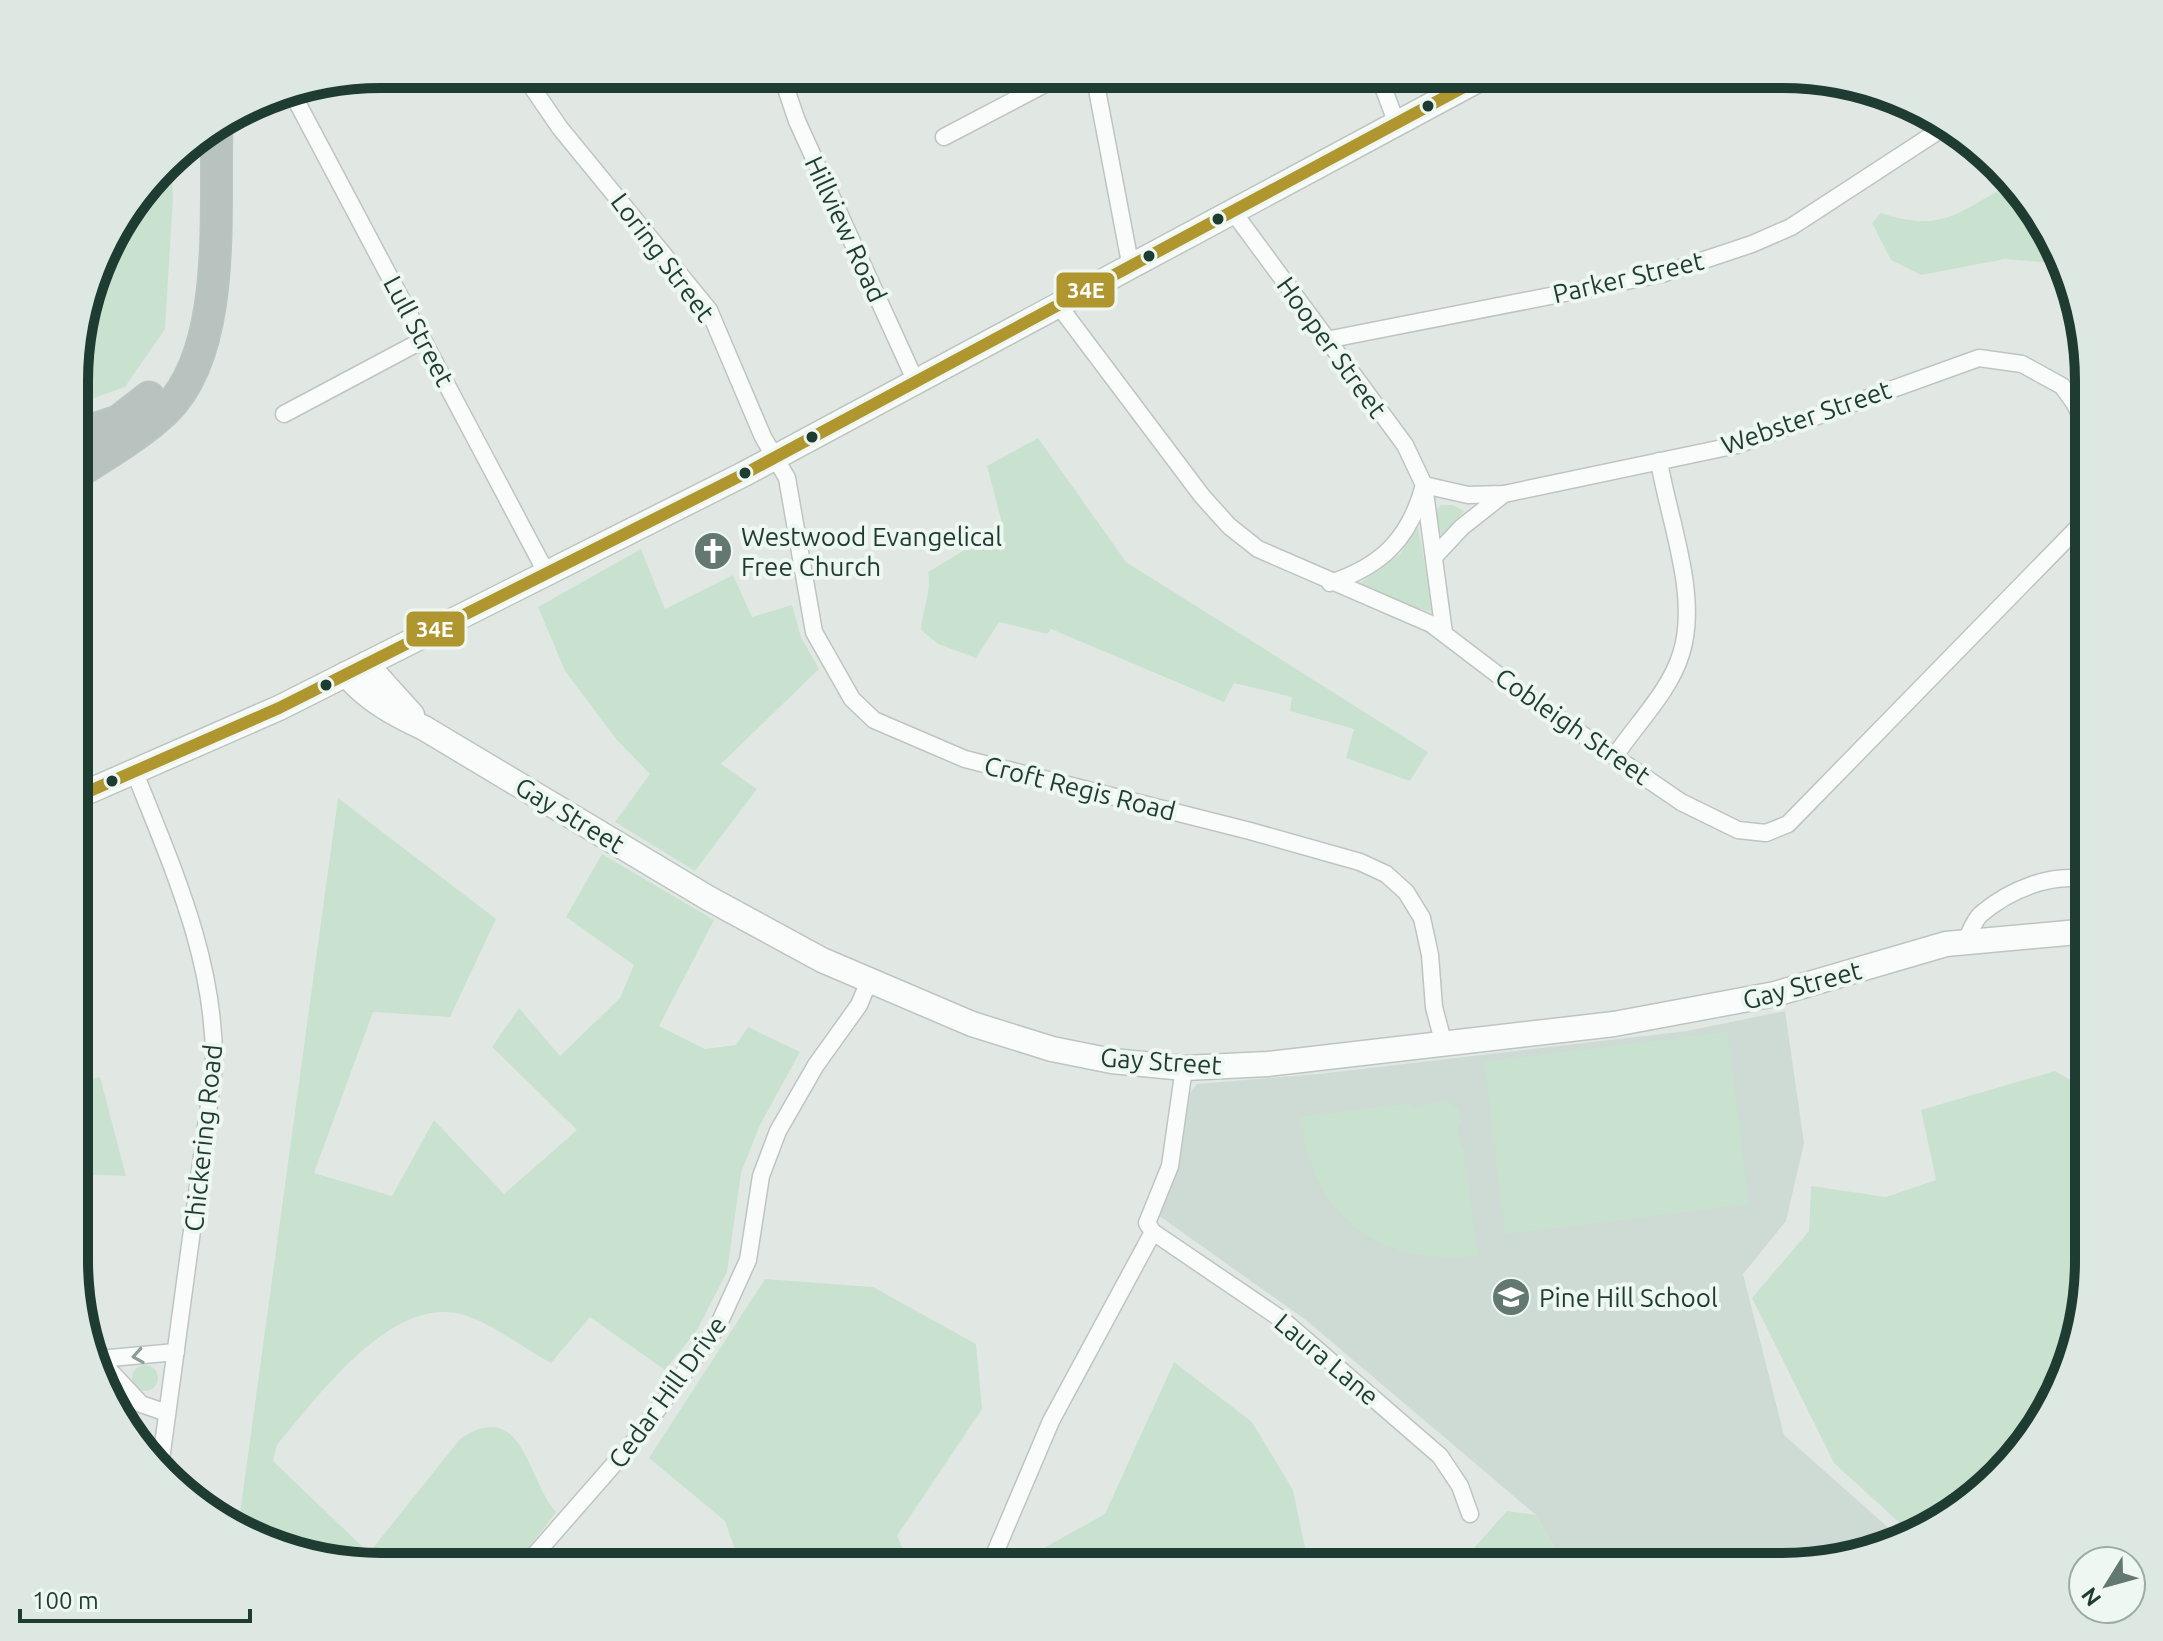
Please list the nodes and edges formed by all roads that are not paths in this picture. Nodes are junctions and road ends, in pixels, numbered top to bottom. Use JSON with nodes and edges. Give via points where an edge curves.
{"nodes":[{"id":1,"x":533,"y":88,"type":"edge"},
{"id":2,"x":786,"y":88,"type":"edge"},
{"id":3,"x":1037,"y":88,"type":"edge"},
{"id":4,"x":1097,"y":88,"type":"edge"},
{"id":5,"x":1383,"y":88,"type":"edge"},
{"id":6,"x":1463,"y":88,"type":"edge"},
{"id":7,"x":296,"y":101,"type":"edge"},
{"id":8,"x":1397,"y":124,"type":"junction"},
{"id":9,"x":1937,"y":132,"type":"edge"},
{"id":10,"x":944,"y":137,"type":"dead end"},
{"id":11,"x":217,"y":138,"type":"edge"},
{"id":12,"x":197,"y":153,"type":"edge"},
{"id":13,"x":1234,"y":213,"type":"junction"},
{"id":14,"x":1131,"y":268,"type":"junction"},
{"id":15,"x":1059,"y":306,"type":"junction"},
{"id":16,"x":423,"y":340,"type":"junction"},
{"id":17,"x":1326,"y":340,"type":"junction"},
{"id":18,"x":916,"y":382,"type":"junction"},
{"id":19,"x":2075,"y":395,"type":"edge"},
{"id":20,"x":284,"y":414,"type":"dead end"},
{"id":21,"x":88,"y":430,"type":"edge"},
{"id":22,"x":775,"y":457,"type":"junction"},
{"id":23,"x":1659,"y":461,"type":"junction"},
{"id":24,"x":88,"y":466,"type":"edge"},
{"id":25,"x":1424,"y":485,"type":"junction"},
{"id":26,"x":1504,"y":494,"type":"junction"},
{"id":27,"x":2075,"y":530,"type":"edge"},
{"id":28,"x":1434,"y":557,"type":"junction"},
{"id":29,"x":547,"y":574,"type":"junction"},
{"id":30,"x":1330,"y":583,"type":"junction"},
{"id":31,"x":1444,"y":633,"type":"junction"},
{"id":32,"x":356,"y":669,"type":"junction"},
{"id":33,"x":1615,"y":756,"type":"junction"},
{"id":34,"x":135,"y":773,"type":"junction"},
{"id":35,"x":88,"y":792,"type":"edge"},
{"id":36,"x":2075,"y":878,"type":"edge"},
{"id":37,"x":2075,"y":928,"type":"edge"},
{"id":38,"x":1965,"y":942,"type":"junction"},
{"id":39,"x":869,"y":981,"type":"junction"},
{"id":40,"x":1444,"y":1045,"type":"junction"},
{"id":41,"x":1184,"y":1068,"type":"junction"},
{"id":42,"x":1153,"y":1232,"type":"junction"},
{"id":43,"x":176,"y":1352,"type":"junction"},
{"id":44,"x":105,"y":1357,"type":"edge"},
{"id":45,"x":109,"y":1370,"type":"edge"},
{"id":46,"x":167,"y":1413,"type":"junction"},
{"id":47,"x":162,"y":1454,"type":"edge"},
{"id":48,"x":1470,"y":1514,"type":"dead end"},
{"id":49,"x":542,"y":1553,"type":"edge"},
{"id":50,"x":995,"y":1553,"type":"edge"}],
"edges":[{"from":1,"to":22,"type":"street","name":"Loring Street","via":[[709,310]]},
{"from":2,"to":18,"type":"street","name":"Hillview Road"},
{"from":3,"to":10,"type":"street"},
{"from":4,"to":14,"type":"street"},
{"from":5,"to":8,"type":"street"},
{"from":6,"to":8,"type":"street"},
{"from":7,"to":16,"type":"street","name":"Lull Street"},
{"from":8,"to":13,"type":"street"},
{"from":9,"to":17,"type":"street","name":"Parker Street","via":[[1791,227],[1752,244],[1662,274]]},
{"from":11,"to":24,"type":"highway","via":[[211,302],[198,363],[165,411]]},
{"from":12,"to":21,"type":"highway","via":[[191,314],[182,351],[165,380],[130,413]]},
{"from":13,"to":14,"type":"street"},
{"from":13,"to":17,"type":"street","name":"Hooper Street"},
{"from":14,"to":15,"type":"street"},
{"from":15,"to":18,"type":"street"},
{"from":15,"to":30,"type":"street","name":"Cobleigh Street","via":[[1229,526],[1266,554]]},
{"from":16,"to":20,"type":"street"},
{"from":16,"to":29,"type":"street","name":"Lull Street"},
{"from":17,"to":25,"type":"street","name":"Hooper Street","via":[[1405,445]]},
{"from":18,"to":22,"type":"street"},
{"from":19,"to":23,"type":"street","name":"Webster Street","via":[[2022,364],[1979,358],[1737,445]]},
{"from":22,"to":29,"type":"street"},
{"from":22,"to":40,"type":"street","name":"Croft Regis Road","via":[[787,478],[799,531],[814,632],[852,699],[874,720],[965,759],[1250,831],[1386,874],[1406,892],[1422,918]]},
{"from":23,"to":26,"type":"street","name":"Webster Street"},
{"from":23,"to":33,"type":"street","via":[[1681,559],[1686,617],[1682,653]]},
{"from":25,"to":26,"type":"street","name":"Webster Street","via":[[1468,495]]},
{"from":25,"to":28,"type":"street","name":"Hooper Street"},
{"from":25,"to":30,"type":"street","via":[[1394,548],[1370,566]]},
{"from":26,"to":28,"type":"street","name":"Webster Street"},
{"from":27,"to":33,"type":"street","name":"Cobleigh Street","via":[[1788,824],[1766,833],[1738,830],[1681,802]]},
{"from":28,"to":31,"type":"street","name":"Hooper Street"},
{"from":29,"to":32,"type":"street"},
{"from":30,"to":31,"type":"street","name":"Cobleigh Street"},
{"from":31,"to":33,"type":"street","name":"Cobleigh Street"},
{"from":32,"to":34,"type":"street"},
{"from":32,"to":39,"type":"street","name":"Gay Street","via":[[424,728],[733,913]]},
{"from":34,"to":35,"type":"street"},
{"from":34,"to":43,"type":"street","name":"Chickering Road","via":[[191,916],[213,1009],[214,1068]]},
{"from":36,"to":38,"type":"street","via":[[2040,882],[2005,898],[1978,916]]},
{"from":37,"to":38,"type":"street","name":"Gay Street"},
{"from":38,"to":40,"type":"street","name":"Gay Street","via":[[1705,1009]]},
{"from":39,"to":41,"type":"street","name":"Gay Street","via":[[972,1024],[1052,1049]]},
{"from":39,"to":49,"type":"street","name":"Cedar Hill Drive","via":[[778,1131],[761,1176],[748,1260],[718,1326],[636,1439]]},
{"from":40,"to":41,"type":"street","name":"Gay Street"},
{"from":41,"to":42,"type":"street","via":[[1170,1166],[1147,1223]]},
{"from":42,"to":48,"type":"street","name":"Laura Lane","via":[[1284,1321],[1429,1446],[1460,1486]]},
{"from":42,"to":50,"type":"street","via":[[1051,1421]]},
{"from":43,"to":44,"type":"street","one_way":true},
{"from":43,"to":46,"type":"street","name":"Chickering Road"},
{"from":45,"to":46,"type":"street","via":[[141,1404]]},
{"from":46,"to":47,"type":"street","name":"Chickering Road"}]}
